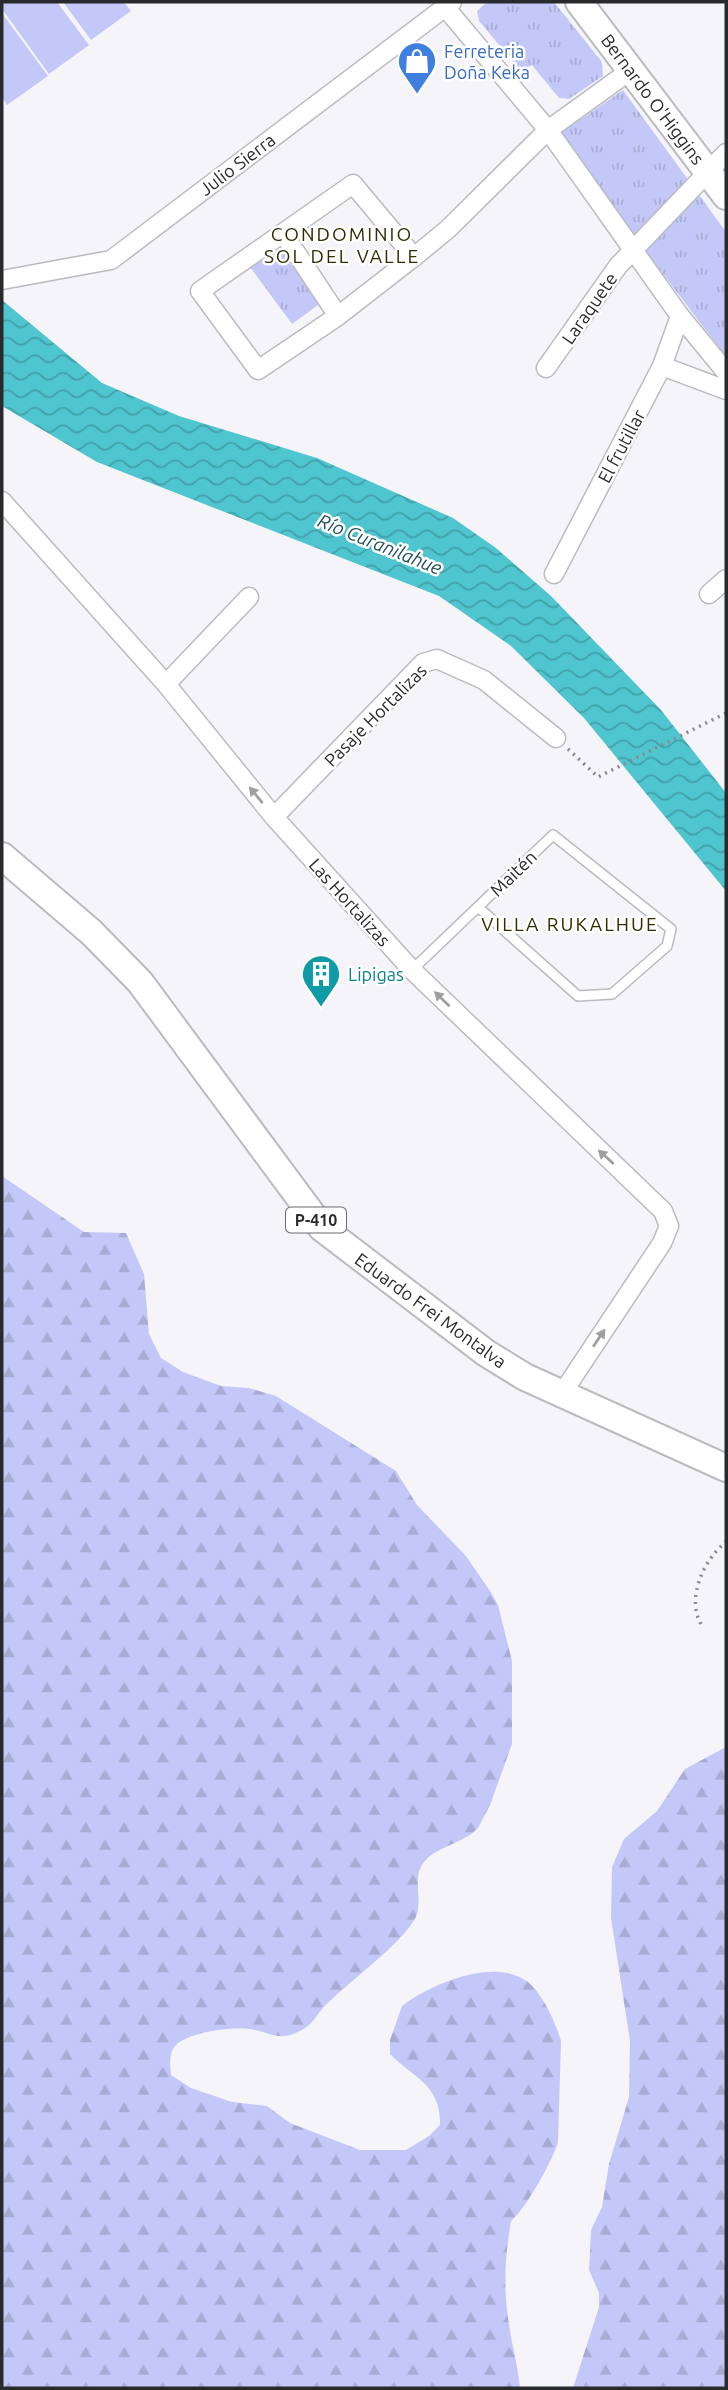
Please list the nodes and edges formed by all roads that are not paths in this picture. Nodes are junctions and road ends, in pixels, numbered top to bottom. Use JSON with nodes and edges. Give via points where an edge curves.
{"nodes":[{"id":1,"x":579,"y":2,"type":"edge"},
{"id":2,"x":448,"y":4,"type":"edge"},
{"id":3,"x":631,"y":70,"type":"junction"},
{"id":4,"x":548,"y":130,"type":"junction"},
{"id":5,"x":726,"y":153,"type":"edge"},
{"id":6,"x":708,"y":172,"type":"junction"},
{"id":7,"x":726,"y":196,"type":"edge"},
{"id":8,"x":283,"y":233,"type":"junction"},
{"id":9,"x":632,"y":250,"type":"junction"},
{"id":10,"x":414,"y":257,"type":"junction"},
{"id":11,"x":2,"y":280,"type":"edge"},
{"id":12,"x":338,"y":316,"type":"junction"},
{"id":13,"x":680,"y":316,"type":"junction"},
{"id":14,"x":662,"y":366,"type":"junction"},
{"id":15,"x":546,"y":368,"type":"dead end"},
{"id":16,"x":726,"y":372,"type":"edge"},
{"id":17,"x":726,"y":390,"type":"edge"},
{"id":18,"x":2,"y":500,"type":"edge"},
{"id":19,"x":554,"y":574,"type":"dead end"},
{"id":20,"x":726,"y":579,"type":"edge"},
{"id":21,"x":709,"y":594,"type":"dead end"},
{"id":22,"x":249,"y":597,"type":"dead end"},
{"id":23,"x":166,"y":684,"type":"junction"},
{"id":24,"x":556,"y":738,"type":"road end"},
{"id":25,"x":274,"y":817,"type":"junction"},
{"id":26,"x":2,"y":856,"type":"edge"},
{"id":27,"x":478,"y":907,"type":"junction"},
{"id":28,"x":412,"y":970,"type":"junction"},
{"id":29,"x":561,"y":1395,"type":"junction"},
{"id":30,"x":726,"y":1468,"type":"edge"}],
"edges":[{"from":1,"to":3,"type":"main road","name":"Bernardo O'Higgins"},
{"from":2,"to":4,"type":"street"},
{"from":2,"to":11,"type":"street","name":"Julio Sierra","via":[[111,260]]},
{"from":3,"to":4,"type":"street"},
{"from":3,"to":6,"type":"main road","name":"Bernardo O'Higgins"},
{"from":4,"to":9,"type":"street"},
{"from":4,"to":10,"type":"street"},
{"from":5,"to":6,"type":"street","name":"Laraquete"},
{"from":6,"to":7,"type":"main road","name":"Bernardo O'Higgins"},
{"from":6,"to":9,"type":"street","name":"Laraquete"},
{"from":8,"to":10,"type":"street","via":[[353,184]]},
{"from":8,"to":12,"type":"street"},
{"from":8,"to":12,"type":"street","via":[[200,291],[258,370]]},
{"from":9,"to":13,"type":"street"},
{"from":9,"to":15,"type":"street","name":"Laraquete"},
{"from":10,"to":12,"type":"street"},
{"from":13,"to":14,"type":"street","name":"El frutillar"},
{"from":13,"to":16,"type":"street"},
{"from":14,"to":17,"type":"street"},
{"from":14,"to":19,"type":"street","name":"El frutillar"},
{"from":18,"to":23,"type":"street","name":"Las Hortalizas"},
{"from":20,"to":21,"type":"street"},
{"from":22,"to":23,"type":"street"},
{"from":25,"to":23,"type":"street","name":"Las Hortalizas","one_way":true},
{"from":24,"to":25,"type":"street","name":"Pasaje Hortalizas","via":[[484,680],[437,659],[423,663]]},
{"from":25,"to":28,"type":"street","name":"Las Hortalizas"},
{"from":26,"to":29,"type":"main road","name":"Eduardo Frei Montalva","number":"P-410","via":[[91,932],[139,982],[322,1228],[486,1353]]},
{"from":27,"to":27,"type":"lane","name":"Maitén","via":[[578,996],[611,995],[667,946],[671,929],[553,835]]},
{"from":27,"to":28,"type":"lane","name":"Maitén"},
{"from":29,"to":28,"type":"street","name":"Las Hortalizas","one_way":true,"via":[[663,1243],[667,1218],[657,1203]]},
{"from":29,"to":30,"type":"main road","name":"Eduardo Frei Montalva","number":"P-410"}]}
